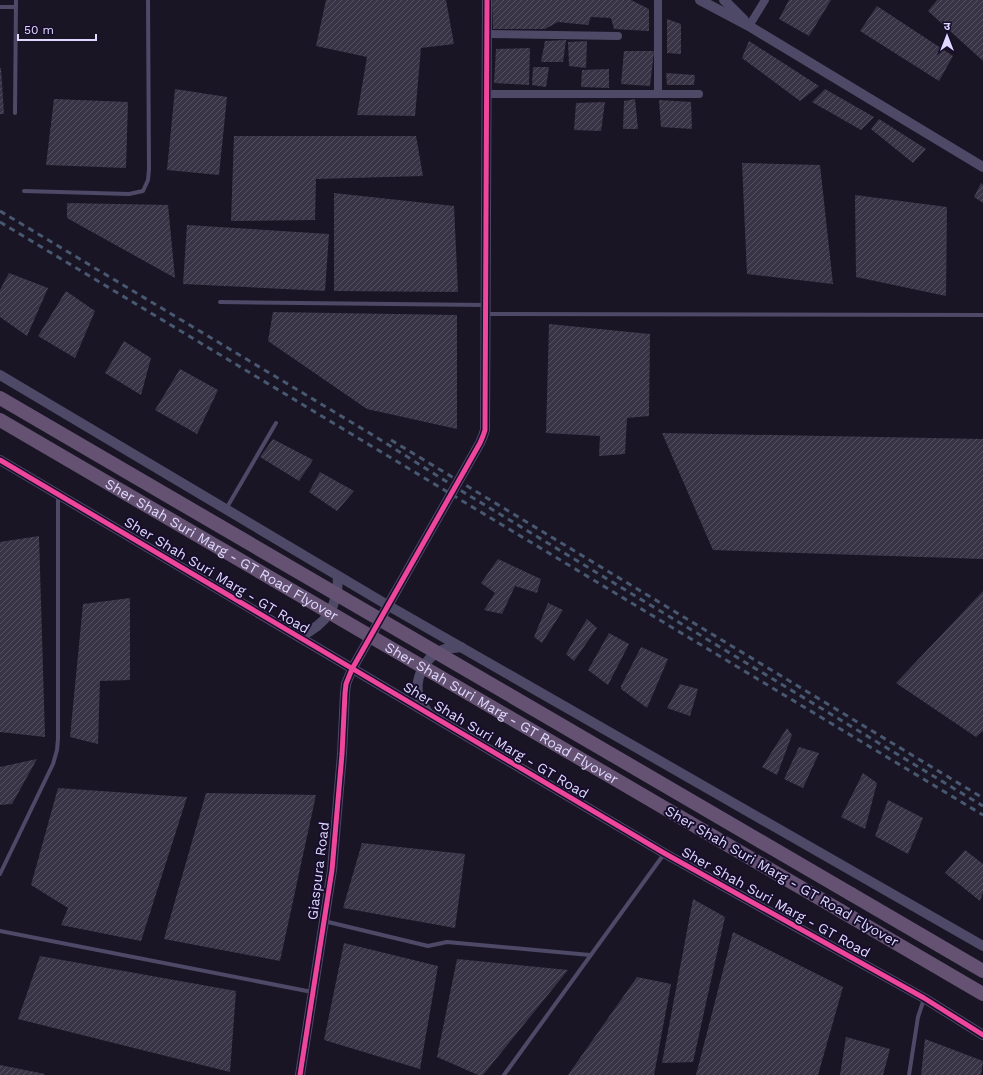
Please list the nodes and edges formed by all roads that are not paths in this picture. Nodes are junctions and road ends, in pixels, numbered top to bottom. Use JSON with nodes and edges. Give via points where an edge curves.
{"nodes":[{"id":1,"x":16,"y":0,"type":"edge"},
{"id":2,"x":148,"y":0,"type":"edge"},
{"id":3,"x":487,"y":0,"type":"edge"},
{"id":4,"x":658,"y":0,"type":"edge"},
{"id":5,"x":700,"y":0,"type":"edge"},
{"id":6,"x":724,"y":0,"type":"edge"},
{"id":7,"x":765,"y":0,"type":"edge"},
{"id":8,"x":0,"y":7,"type":"edge"},
{"id":9,"x":16,"y":7,"type":"junction"},
{"id":10,"x":749,"y":26,"type":"junction"},
{"id":11,"x":487,"y":34,"type":"junction"},
{"id":12,"x":618,"y":36,"type":"dead end"},
{"id":13,"x":486,"y":94,"type":"junction"},
{"id":14,"x":658,"y":94,"type":"junction"},
{"id":15,"x":699,"y":94,"type":"dead end"},
{"id":16,"x":15,"y":113,"type":"dead end"},
{"id":17,"x":983,"y":167,"type":"edge"},
{"id":18,"x":24,"y":191,"type":"dead end"},
{"id":19,"x":220,"y":302,"type":"dead end"},
{"id":20,"x":486,"y":309,"type":"junction"},
{"id":21,"x":983,"y":315,"type":"edge"},
{"id":22,"x":0,"y":375,"type":"edge"},
{"id":23,"x":0,"y":398,"type":"edge"},
{"id":24,"x":0,"y":420,"type":"edge"},
{"id":25,"x":276,"y":423,"type":"dead end"},
{"id":26,"x":0,"y":460,"type":"edge"},
{"id":27,"x":58,"y":495,"type":"junction"},
{"id":28,"x":226,"y":509,"type":"junction"},
{"id":29,"x":338,"y":576,"type":"junction"},
{"id":30,"x":389,"y":606,"type":"junction"},
{"id":31,"x":299,"y":637,"type":"junction"},
{"id":32,"x":461,"y":647,"type":"junction"},
{"id":33,"x":352,"y":669,"type":"junction"},
{"id":34,"x":428,"y":713,"type":"junction"},
{"id":35,"x":664,"y":854,"type":"junction"},
{"id":36,"x":0,"y":874,"type":"edge"},
{"id":37,"x":324,"y":921,"type":"junction"},
{"id":38,"x":0,"y":931,"type":"edge"},
{"id":39,"x":983,"y":946,"type":"edge"},
{"id":40,"x":590,"y":955,"type":"junction"},
{"id":41,"x":983,"y":971,"type":"edge"},
{"id":42,"x":313,"y":992,"type":"junction"},
{"id":43,"x":983,"y":994,"type":"edge"},
{"id":44,"x":924,"y":998,"type":"junction"},
{"id":45,"x":983,"y":1034,"type":"edge"},
{"id":46,"x":300,"y":1075,"type":"edge"},
{"id":47,"x":504,"y":1075,"type":"edge"},
{"id":48,"x":909,"y":1075,"type":"edge"}],
"edges":[{"from":1,"to":9,"type":"lane"},
{"from":2,"to":18,"type":"lane","via":[[149,169],[143,191],[129,194]]},
{"from":3,"to":11,"type":"street","name":"Giaspura Road"},
{"from":4,"to":14,"type":"street"},
{"from":5,"to":10,"type":"street"},
{"from":6,"to":10,"type":"street"},
{"from":7,"to":10,"type":"street"},
{"from":8,"to":9,"type":"lane"},
{"from":9,"to":16,"type":"lane"},
{"from":10,"to":17,"type":"street"},
{"from":11,"to":12,"type":"street"},
{"from":11,"to":13,"type":"street","name":"Giaspura Road"},
{"from":13,"to":14,"type":"street"},
{"from":13,"to":20,"type":"street","name":"Giaspura Road"},
{"from":14,"to":15,"type":"street"},
{"from":19,"to":20,"type":"lane"},
{"from":20,"to":21,"type":"lane"},
{"from":20,"to":30,"type":"street","name":"Giaspura Road","via":[[483,436]]},
{"from":22,"to":28,"type":"street"},
{"from":23,"to":41,"type":"highway","name":"Sher Shah Suri Marg - GT Road Flyover","bridge":true},
{"from":24,"to":43,"type":"highway","name":"Sher Shah Suri Marg - GT Road Flyover","bridge":true},
{"from":25,"to":28,"type":"lane"},
{"from":26,"to":27,"type":"street","name":"Sher Shah Suri Marg - GT Road"},
{"from":27,"to":31,"type":"street","name":"Sher Shah Suri Marg - GT Road"},
{"from":27,"to":36,"type":"lane","via":[[57,750],[53,764]]},
{"from":28,"to":29,"type":"street"},
{"from":29,"to":30,"type":"street"},
{"from":29,"to":31,"type":"street","via":[[335,602],[329,613],[321,624]]},
{"from":30,"to":32,"type":"street"},
{"from":30,"to":33,"type":"street","name":"Giaspura Road"},
{"from":31,"to":33,"type":"street","name":"Sher Shah Suri Marg - GT Road"},
{"from":32,"to":34,"type":"street","via":[[445,649],[431,656],[422,669],[418,684],[420,700]]},
{"from":32,"to":39,"type":"street"},
{"from":33,"to":34,"type":"street","name":"Sher Shah Suri Marg - GT Road"},
{"from":33,"to":37,"type":"street","name":"Giaspura Road","via":[[346,684],[332,870]]},
{"from":34,"to":35,"type":"street","name":"Sher Shah Suri Marg - GT Road"},
{"from":35,"to":40,"type":"lane"},
{"from":35,"to":44,"type":"street","name":"Sher Shah Suri Marg - GT Road"},
{"from":37,"to":40,"type":"lane","via":[[428,946],[447,942]]},
{"from":37,"to":42,"type":"street","name":"Giaspura Road"},
{"from":38,"to":42,"type":"lane"},
{"from":40,"to":47,"type":"lane"},
{"from":42,"to":46,"type":"street","name":"Giaspura Road"},
{"from":44,"to":45,"type":"street","name":"Sher Shah Suri Marg - GT Road"},
{"from":44,"to":48,"type":"lane","via":[[918,1018]]}]}
